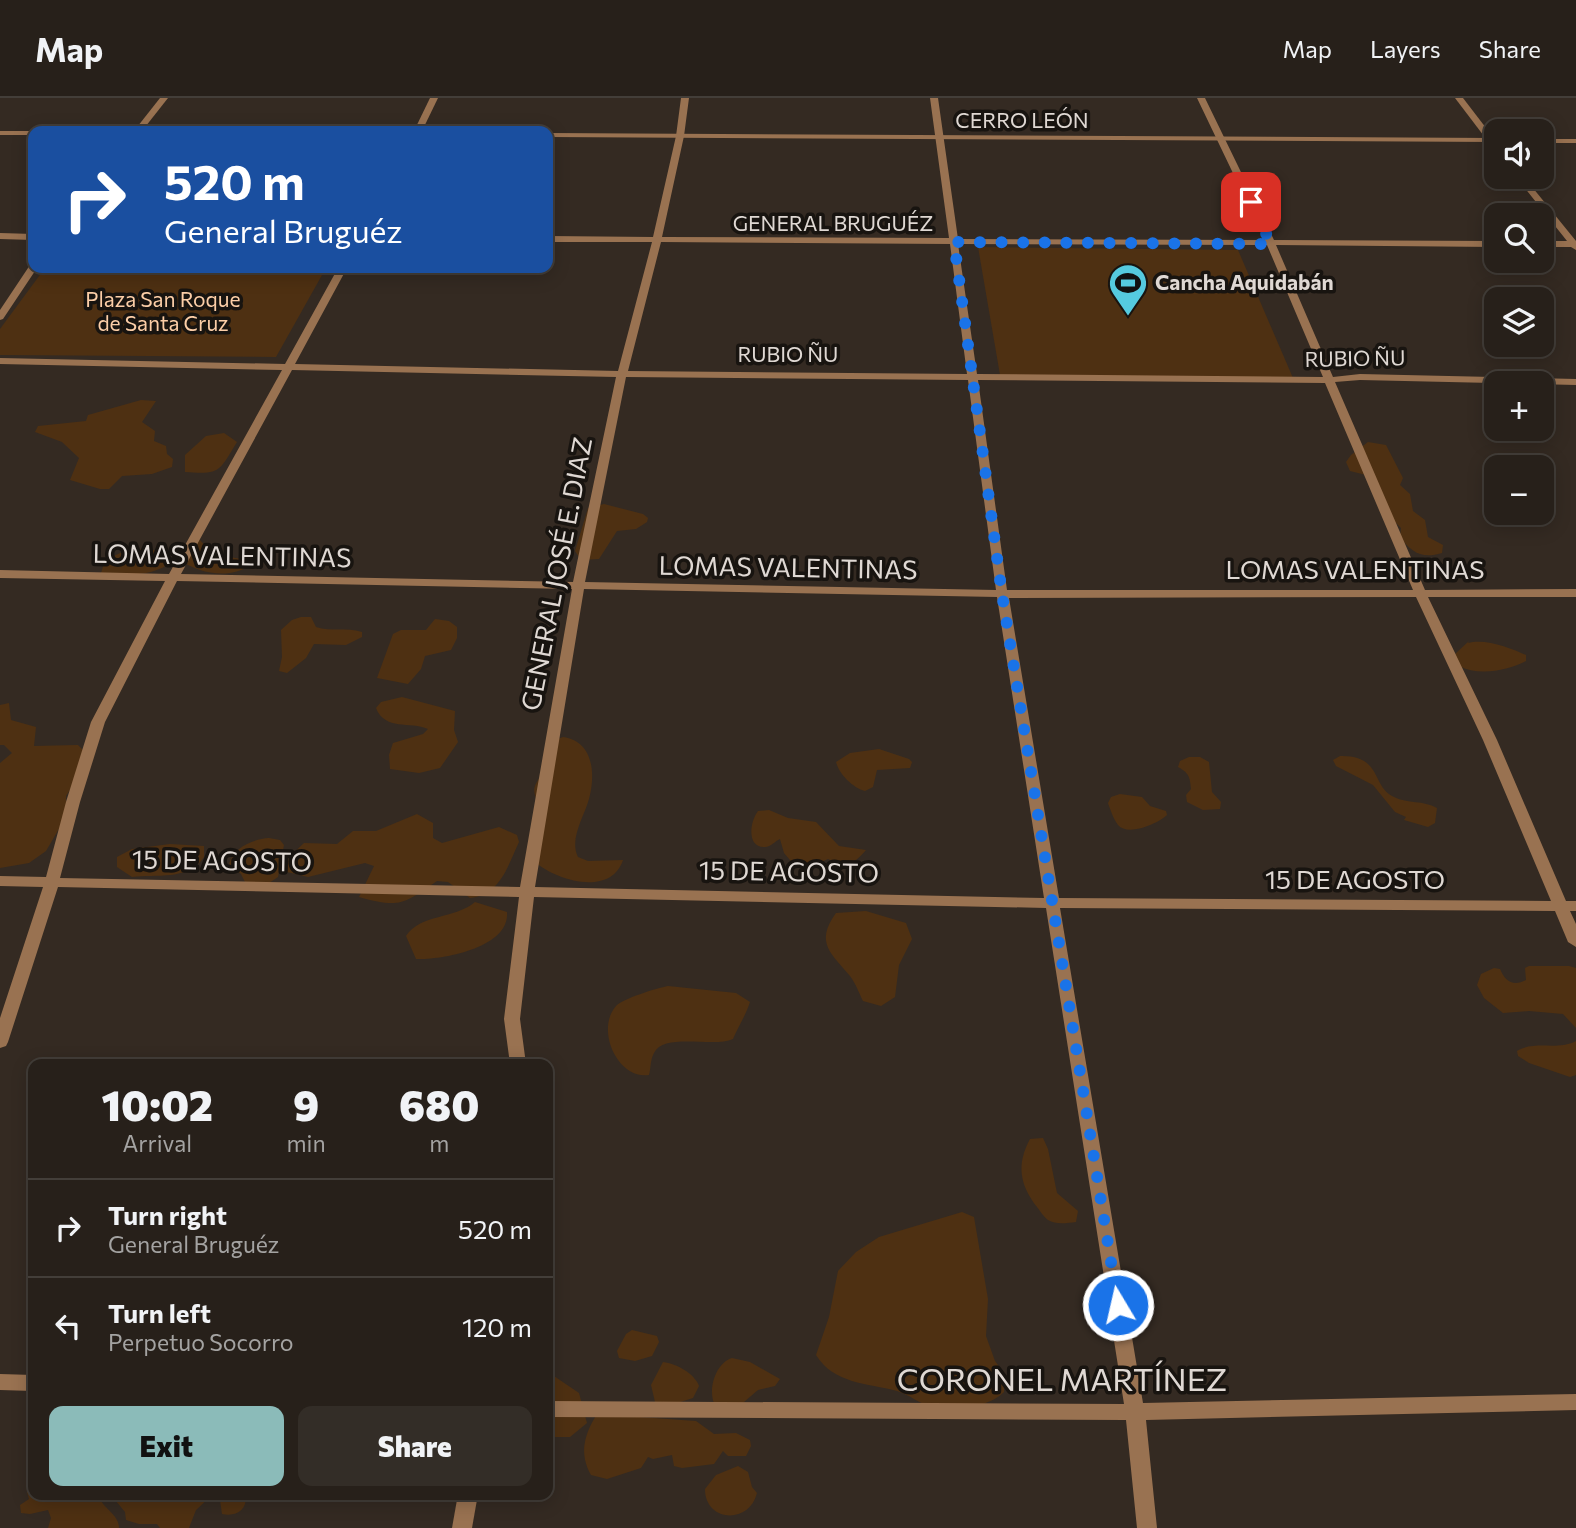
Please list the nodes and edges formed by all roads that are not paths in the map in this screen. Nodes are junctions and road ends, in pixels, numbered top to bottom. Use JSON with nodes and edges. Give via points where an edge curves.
{"nodes":[{"id":1,"x":164,"y":98,"type":"edge"},
{"id":2,"x":434,"y":98,"type":"edge"},
{"id":3,"x":685,"y":98,"type":"edge"},
{"id":4,"x":934,"y":98,"type":"edge"},
{"id":5,"x":1201,"y":98,"type":"edge"},
{"id":6,"x":1459,"y":98,"type":"edge"},
{"id":7,"x":142,"y":126,"type":"edge"},
{"id":8,"x":420,"y":126,"type":"edge"},
{"id":9,"x":1484,"y":129,"type":"edge"},
{"id":10,"x":0,"y":133,"type":"edge"},
{"id":11,"x":28,"y":133,"type":"edge"},
{"id":12,"x":553,"y":135,"type":"edge"},
{"id":13,"x":680,"y":136,"type":"junction"},
{"id":14,"x":939,"y":138,"type":"junction"},
{"id":15,"x":1222,"y":139,"type":"junction"},
{"id":16,"x":1554,"y":141,"type":"edge"},
{"id":17,"x":1576,"y":141,"type":"edge"},
{"id":18,"x":1484,"y":142,"type":"edge"},
{"id":19,"x":1530,"y":189,"type":"edge"},
{"id":20,"x":0,"y":236,"type":"edge"},
{"id":21,"x":28,"y":237,"type":"edge"},
{"id":22,"x":553,"y":239,"type":"edge"},
{"id":23,"x":657,"y":240,"type":"junction"},
{"id":24,"x":954,"y":242,"type":"junction"},
{"id":25,"x":1271,"y":244,"type":"junction"},
{"id":26,"x":1484,"y":244,"type":"edge"},
{"id":27,"x":1554,"y":244,"type":"edge"},
{"id":28,"x":1576,"y":245,"type":"edge"},
{"id":29,"x":29,"y":273,"type":"edge"},
{"id":30,"x":340,"y":273,"type":"edge"},
{"id":31,"x":0,"y":317,"type":"edge"},
{"id":32,"x":0,"y":361,"type":"edge"},
{"id":33,"x":288,"y":365,"type":"junction"},
{"id":34,"x":622,"y":374,"type":"junction"},
{"id":35,"x":971,"y":376,"type":"junction"},
{"id":36,"x":1329,"y":380,"type":"junction"},
{"id":37,"x":1576,"y":382,"type":"edge"},
{"id":38,"x":0,"y":574,"type":"edge"},
{"id":39,"x":175,"y":578,"type":"junction"},
{"id":40,"x":578,"y":587,"type":"junction"},
{"id":41,"x":1420,"y":592,"type":"junction"},
{"id":42,"x":1576,"y":593,"type":"edge"},
{"id":43,"x":1002,"y":594,"type":"junction"},
{"id":44,"x":0,"y":881,"type":"edge"},
{"id":45,"x":52,"y":882,"type":"junction"},
{"id":46,"x":527,"y":891,"type":"junction"},
{"id":47,"x":1054,"y":903,"type":"junction"},
{"id":48,"x":1558,"y":906,"type":"junction"},
{"id":49,"x":1576,"y":906,"type":"edge"},
{"id":50,"x":1576,"y":942,"type":"edge"},
{"id":51,"x":0,"y":1042,"type":"edge"},
{"id":52,"x":517,"y":1059,"type":"edge"},
{"id":53,"x":0,"y":1382,"type":"edge"},
{"id":54,"x":28,"y":1384,"type":"edge"},
{"id":55,"x":1576,"y":1402,"type":"edge"},
{"id":56,"x":553,"y":1409,"type":"edge"},
{"id":57,"x":1135,"y":1412,"type":"junction"},
{"id":58,"x":467,"y":1500,"type":"edge"},
{"id":59,"x":462,"y":1528,"type":"edge"},
{"id":60,"x":1147,"y":1528,"type":"edge"}],
"edges":[{"from":1,"to":7,"type":"street"},
{"from":2,"to":8,"type":"street"},
{"from":3,"to":13,"type":"street","name":"GENERAL JOSÉ E. DIAZ"},
{"from":4,"to":14,"type":"street"},
{"from":5,"to":15,"type":"street"},
{"from":6,"to":9,"type":"street"},
{"from":10,"to":11,"type":"street"},
{"from":12,"to":13,"type":"street","name":"CERRO LEÓN"},
{"from":13,"to":14,"type":"street","name":"CERRO LEÓN"},
{"from":13,"to":23,"type":"street","name":"GENERAL JOSÉ E. DIAZ"},
{"from":14,"to":15,"type":"street","name":"CERRO LEÓN"},
{"from":14,"to":24,"type":"street"},
{"from":15,"to":18,"type":"street","name":"CERRO LEÓN"},
{"from":15,"to":25,"type":"street"},
{"from":16,"to":17,"type":"street"},
{"from":19,"to":28,"type":"street"},
{"from":20,"to":21,"type":"street"},
{"from":22,"to":23,"type":"street","name":"GENERAL BRUGUÉZ"},
{"from":23,"to":24,"type":"street","name":"GENERAL BRUGUÉZ"},
{"from":23,"to":34,"type":"street","name":"GENERAL JOSÉ E. DIAZ"},
{"from":24,"to":25,"type":"street","name":"GENERAL BRUGUÉZ"},
{"from":24,"to":35,"type":"street"},
{"from":25,"to":26,"type":"street","name":"GENERAL BRUGUÉZ"},
{"from":25,"to":36,"type":"street"},
{"from":27,"to":28,"type":"street"},
{"from":29,"to":31,"type":"street"},
{"from":30,"to":33,"type":"street"},
{"from":32,"to":33,"type":"street","name":"RUBIO ÑU"},
{"from":33,"to":34,"type":"street","name":"RUBIO ÑU"},
{"from":33,"to":39,"type":"street"},
{"from":34,"to":35,"type":"street","name":"RUBIO ÑU"},
{"from":34,"to":40,"type":"street","name":"GENERAL JOSÉ E. DIAZ"},
{"from":35,"to":36,"type":"street","name":"RUBIO ÑU"},
{"from":35,"to":43,"type":"street"},
{"from":36,"to":37,"type":"street","name":"RUBIO ÑU"},
{"from":36,"to":41,"type":"street"},
{"from":38,"to":39,"type":"street","name":"LOMAS VALENTINAS"},
{"from":39,"to":40,"type":"street","name":"LOMAS VALENTINAS"},
{"from":39,"to":45,"type":"street","via":[[98,722]]},
{"from":40,"to":43,"type":"street","name":"LOMAS VALENTINAS"},
{"from":40,"to":46,"type":"street","name":"GENERAL JOSÉ E. DIAZ"},
{"from":41,"to":42,"type":"street","name":"LOMAS VALENTINAS"},
{"from":41,"to":43,"type":"street","name":"LOMAS VALENTINAS"},
{"from":41,"to":48,"type":"street","via":[[1490,740]]},
{"from":43,"to":47,"type":"street"},
{"from":44,"to":45,"type":"street","name":"15 DE AGOSTO"},
{"from":45,"to":46,"type":"street","name":"15 DE AGOSTO"},
{"from":45,"to":51,"type":"street"},
{"from":46,"to":47,"type":"street","name":"15 DE AGOSTO"},
{"from":46,"to":52,"type":"street","name":"GENERAL JOSÉ E. DIAZ","via":[[512,1019]]},
{"from":47,"to":48,"type":"street","name":"15 DE AGOSTO"},
{"from":47,"to":57,"type":"street"},
{"from":48,"to":49,"type":"street","name":"15 DE AGOSTO"},
{"from":48,"to":50,"type":"street"},
{"from":53,"to":54,"type":"street"},
{"from":55,"to":57,"type":"street","name":"CORONEL MARTÍNEZ"},
{"from":56,"to":57,"type":"street","name":"CORONEL MARTÍNEZ"},
{"from":57,"to":60,"type":"street"},
{"from":58,"to":59,"type":"street"}]}
